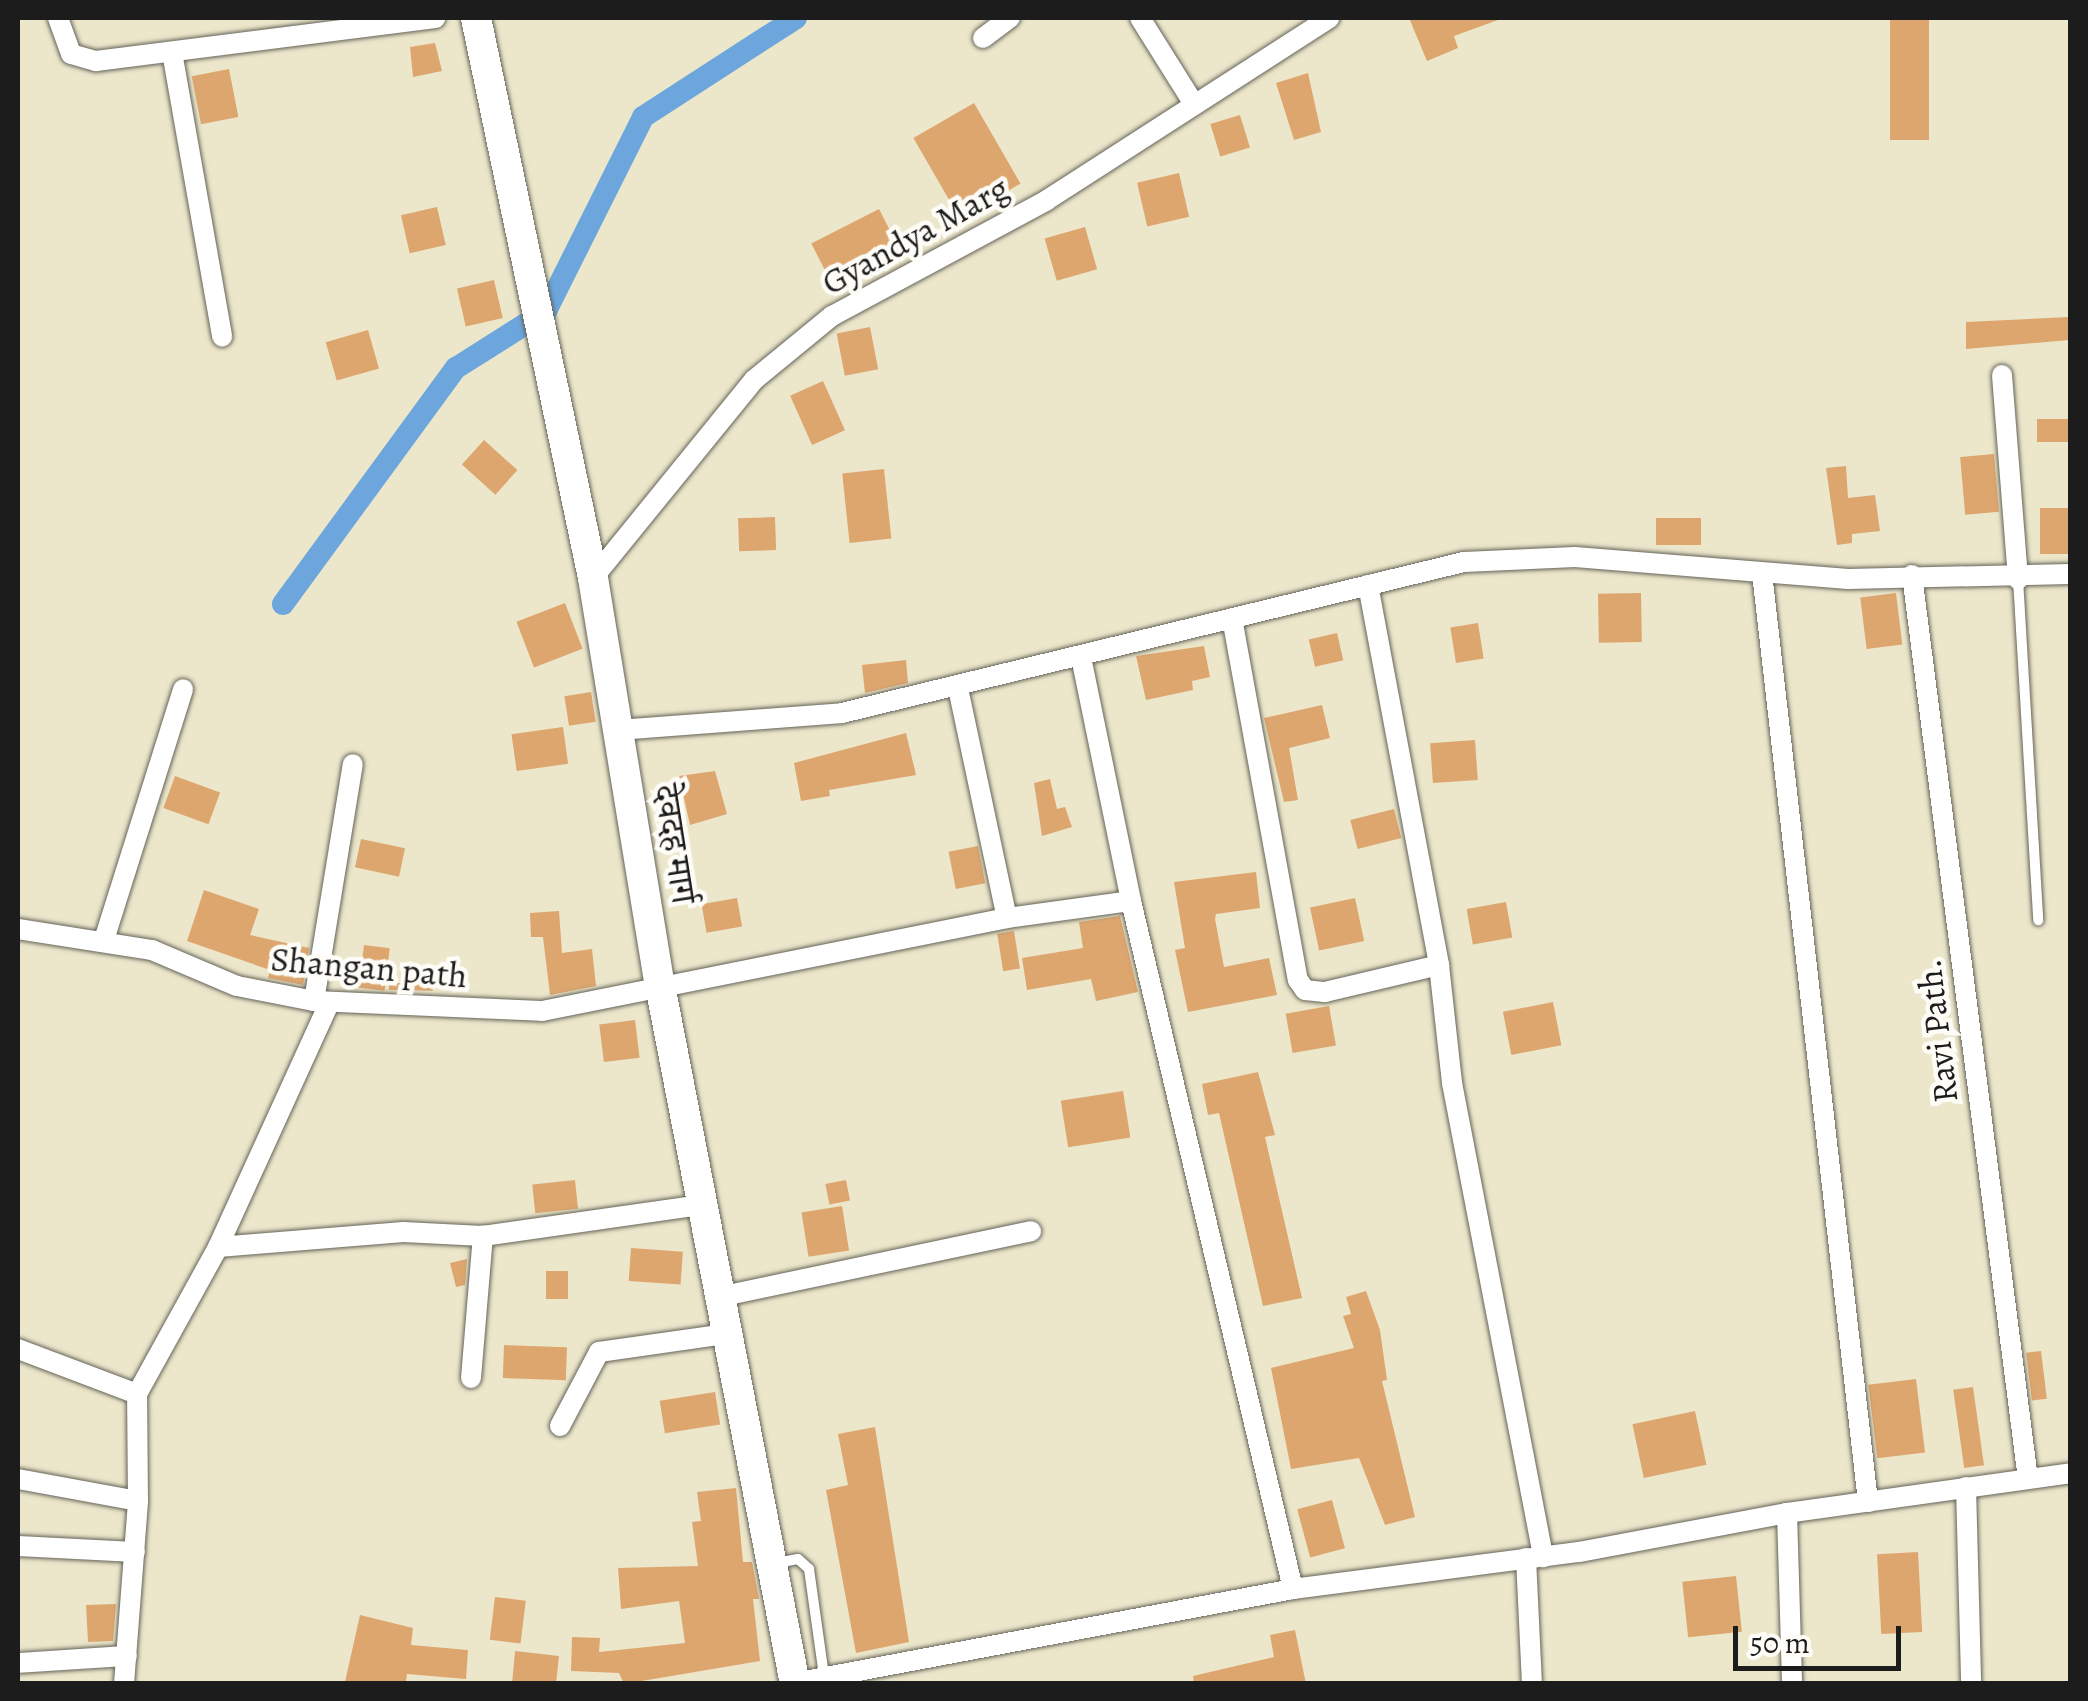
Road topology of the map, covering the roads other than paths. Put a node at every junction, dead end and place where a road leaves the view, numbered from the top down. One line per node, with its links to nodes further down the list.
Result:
1 (58, 18): 8 (street)
2 (436, 18): 8 (street)
3 (476, 18): 15 (main road, देवदह मार्ग)
4 (1010, 18): 7 (street)
5 (1140, 18): 9 (street)
6 (1329, 18): 9 (street, Gyandya Marg)
7 (982, 38)
8 (172, 52): 10 (street)
9 (1194, 104): 15 (street, Gyandya Marg)
10 (222, 338)
11 (2002, 375): 16 (street)
12 (1762, 573): 14 (street); 17 (street); 47 (street)
13 (2070, 574): 16 (street)
14 (1912, 576): 16 (street); 44 (street, Ravi Path.)
15 (594, 578): 22 (main road, देवदह मार्ग)
16 (2018, 579): 26 (lane)
17 (1368, 586): 18 (street); 29 (street)
18 (1232, 618): 19 (street); 29 (street)
19 (1080, 657): 20 (street); 24 (street)
20 (958, 688): 22 (street); 25 (street)
21 (183, 689): 28 (street)
22 (618, 730): 30 (main road, देवदह मार्ग)
23 (353, 764): 31 (street)
24 (1131, 901): 25 (street, Shangan path); 52 (street)
25 (1007, 918): 30 (street, Shangan path)
26 (2038, 920)
27 (18, 929): 28 (street, Shangan path)
28 (104, 940): 31 (street, Shangan path)
29 (1440, 965): 51 (street)
30 (660, 986): 31 (street, Shangan path); 32 (main road, देवदह मार्ग)
31 (321, 1002): 35 (street)
32 (702, 1205): 34 (street); 36 (main road, देवदह मार्ग)
33 (1031, 1231): 36 (street)
34 (483, 1236): 35 (street); 39 (street)
35 (218, 1247): 40 (street)
36 (719, 1296): 37 (main road, देवदह मार्ग)
37 (726, 1334): 41 (street); 55 (main road, देवदह मार्ग)
38 (18, 1349): 40 (street)
39 (470, 1378)
40 (137, 1394): 46 (street)
41 (560, 1426)
42 (2070, 1473): 44 (street)
43 (18, 1478): 46 (street)
44 (2028, 1479): 45 (street)
45 (1966, 1488): 47 (street); 59 (street)
46 (138, 1500): 50 (street)
47 (1868, 1502): 48 (street)
48 (1787, 1513): 51 (street); 58 (street)
49 (18, 1546): 50 (street)
50 (135, 1552): 53 (street)
51 (1535, 1557): 52 (street); 57 (street)
52 (1293, 1589): 55 (street)
53 (127, 1656): 54 (street); 56 (street)
54 (18, 1663)
55 (801, 1681)
56 (124, 1684)
57 (1532, 1684)
58 (1792, 1684)
59 (1971, 1684)

